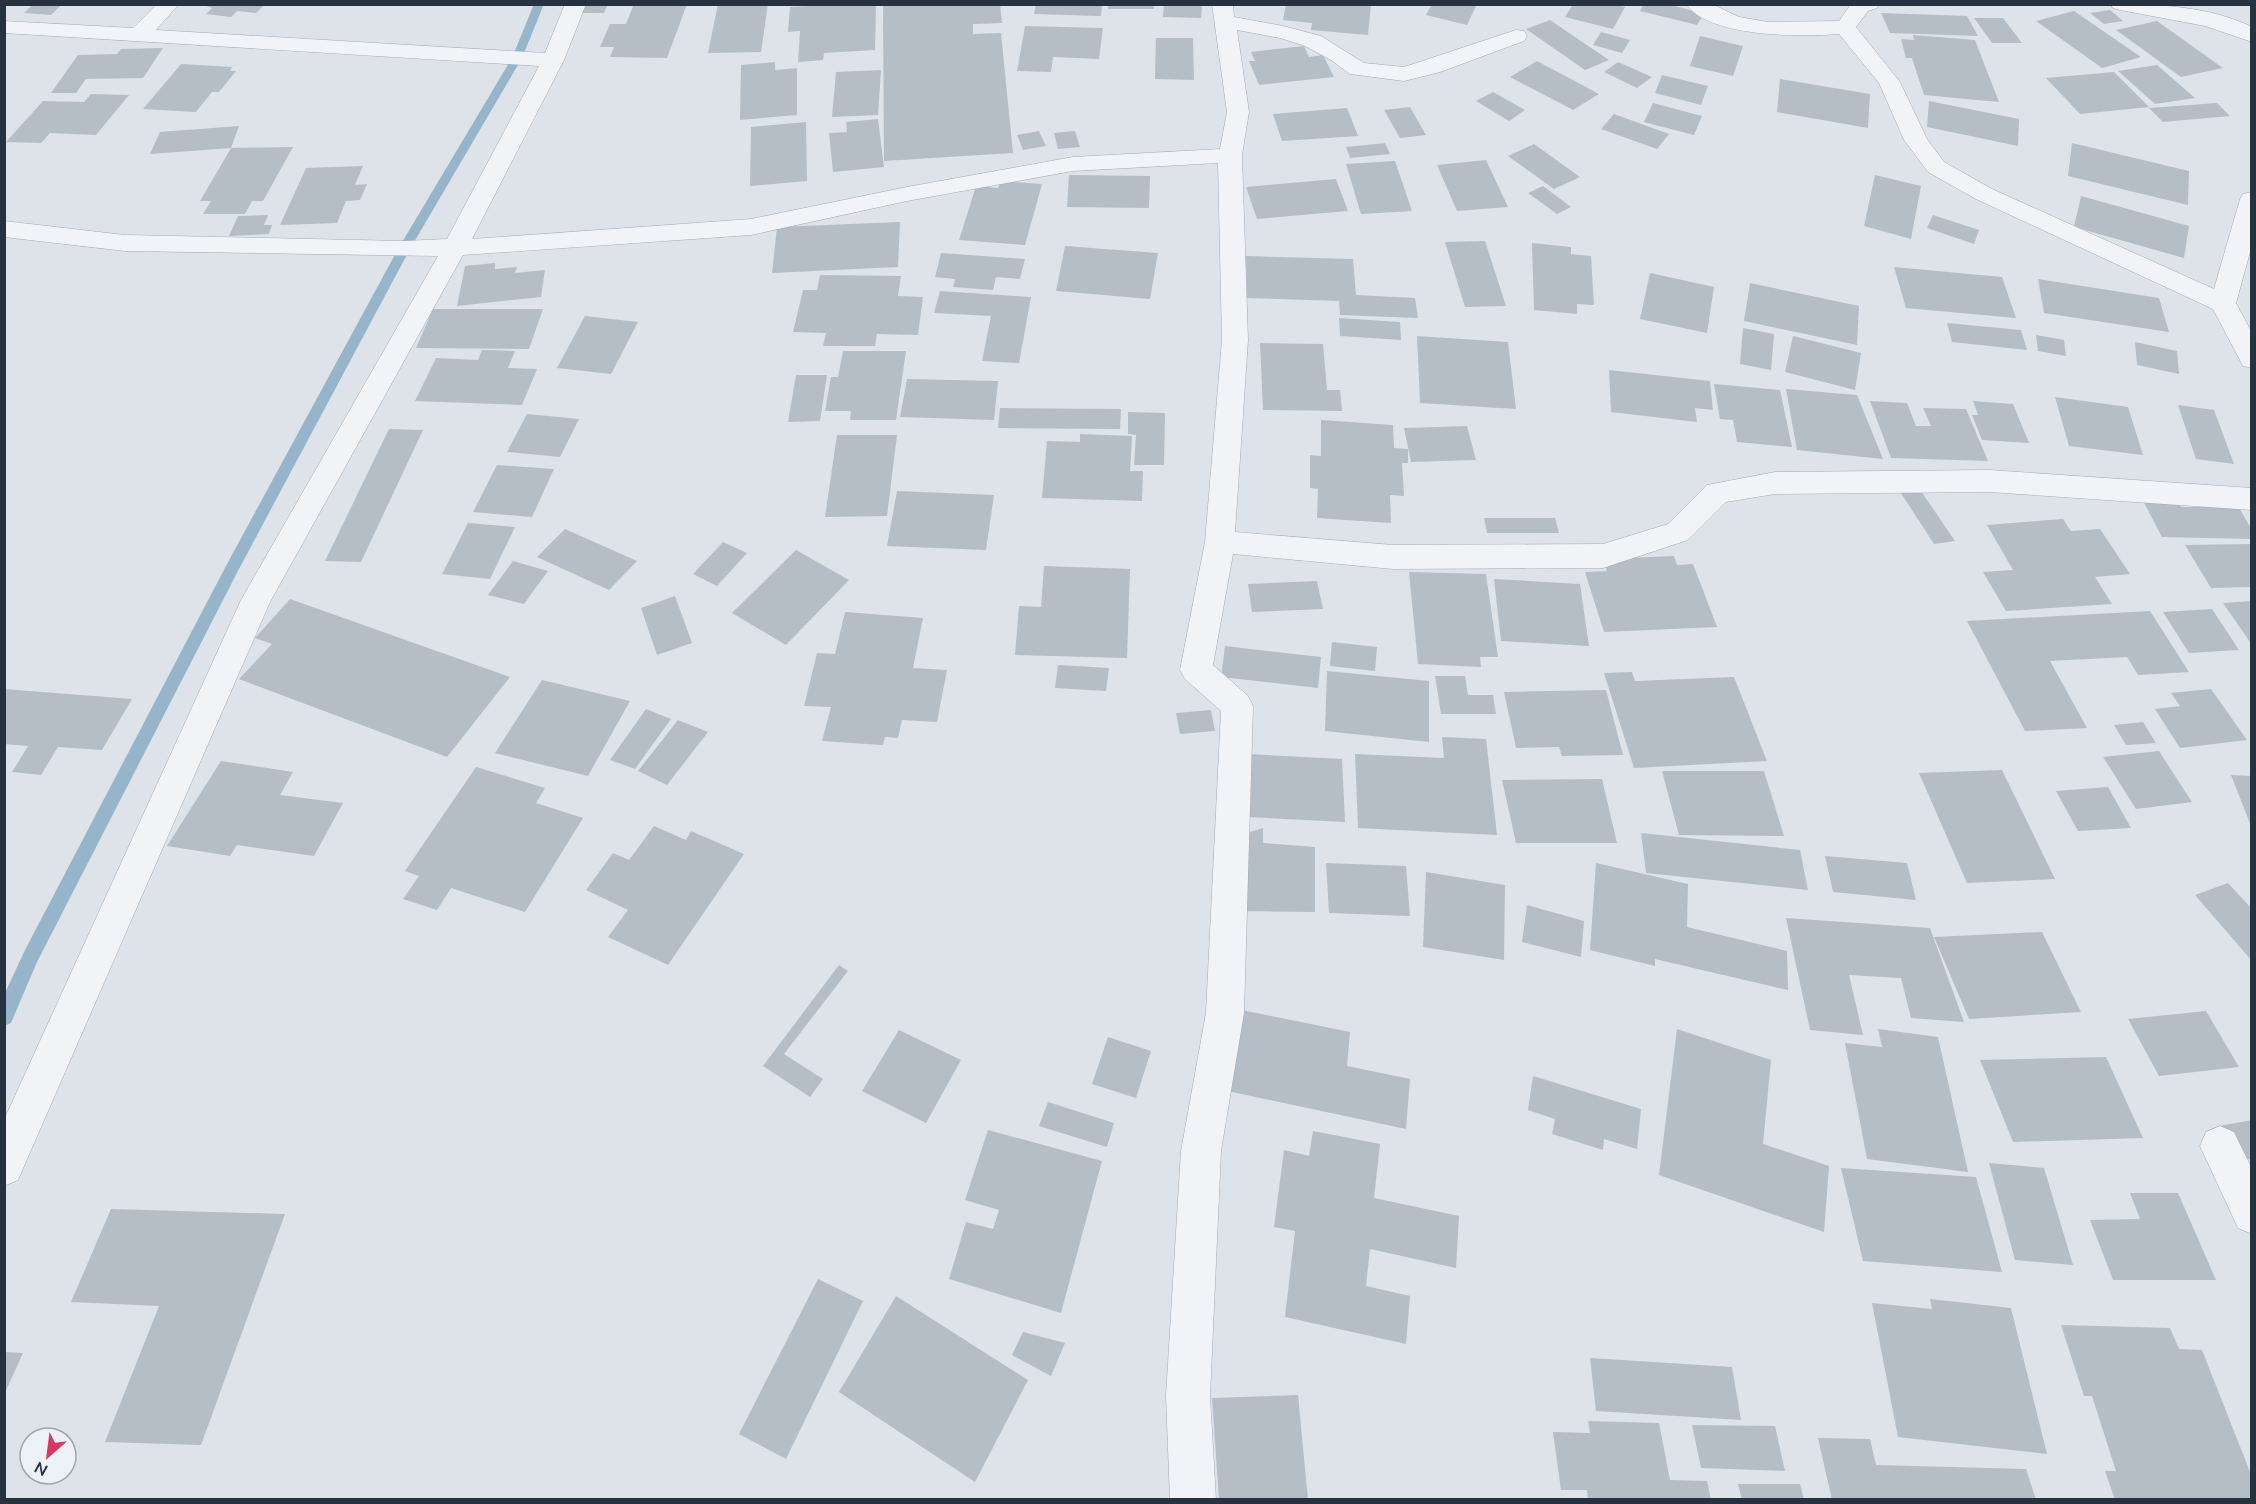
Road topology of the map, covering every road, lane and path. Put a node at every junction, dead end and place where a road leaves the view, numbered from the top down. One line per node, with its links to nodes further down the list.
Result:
1 (170, 4): 9 (street)
2 (576, 4): 12 (street)
3 (1696, 4): 8 (street)
4 (1870, 4): 8 (street)
5 (2120, 4): 11 (street)
6 (1224, 13): 10 (street); 13 (street)
7 (4, 27): 9 (street)
8 (1845, 27): 17 (street)
9 (139, 35): 12 (street)
10 (1516, 36)
11 (2252, 36)
12 (553, 60): 16 (street)
13 (1230, 155): 16 (street); 20 (street)
14 (2252, 199): 17 (street)
15 (4, 229): 16 (street)
16 (454, 249): 22 (street)
17 (2223, 303): 18 (street)
18 (2252, 359)
19 (2252, 499): 20 (street)
20 (1220, 542): 24 (street)
21 (2220, 1146): 23 (street)
22 (4, 1166)
23 (2252, 1214)
24 (1193, 1500)

